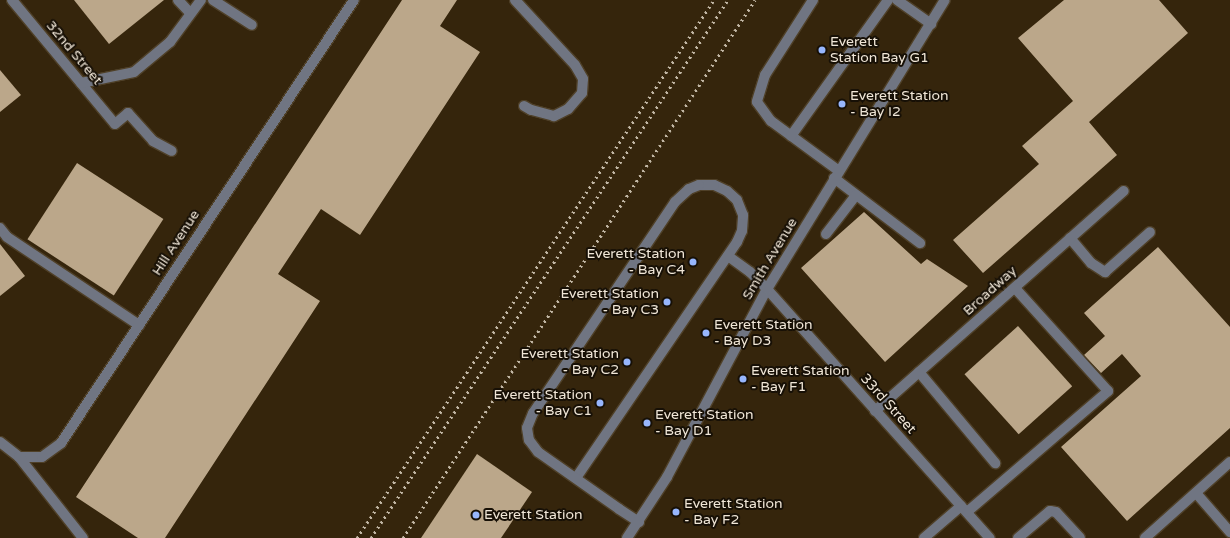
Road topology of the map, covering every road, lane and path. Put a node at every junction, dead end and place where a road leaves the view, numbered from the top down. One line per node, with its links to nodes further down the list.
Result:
1 (12, 0): 14 (street, 32nd Street)
2 (178, 0): 11 (street)
3 (200, 0): 11 (street)
4 (213, 0): 13 (street)
5 (354, 0): 29 (street, Hill Avenue)
6 (515, 0): 15 (street)
7 (813, 0): 16 (street)
8 (888, 0): 16 (street)
9 (897, 0): 12 (street)
10 (945, 0): 12 (street, Smith Avenue)
11 (190, 13): 14 (street)
12 (931, 24): 18 (street, Smith Avenue)
13 (252, 25)
14 (81, 83): 17 (street, 32nd Street)
15 (524, 106)
16 (791, 136): 18 (street)
17 (172, 151)
18 (837, 175): 20 (street); 28 (street, Smith Avenue)
19 (1124, 191): 24 (street, Broadway)
20 (856, 195): 23 (street); 25 (street)
21 (0, 228): 29 (street)
22 (1150, 232): 24 (street)
23 (826, 234)
24 (1070, 238): 27 (street, Broadway)
25 (920, 243)
26 (728, 256): 28 (street, 33rd Street); 36 (street); 36 (street)
27 (1015, 288): 30 (street, Broadway); 38 (street)
28 (767, 289): 31 (street, 33rd Street); 39 (street, Smith Avenue)
29 (139, 325): 33 (street, Hill Avenue)
30 (919, 372): 31 (street, Broadway); 35 (street)
31 (875, 411): 38 (street, 33rd Street)
32 (0, 442): 33 (street)
33 (18, 456): 41 (street)
34 (1230, 462): 37 (street)
35 (995, 463)
36 (576, 478): 39 (street)
37 (1196, 493): 40 (street); 47 (street)
38 (964, 509): 43 (street); 44 (street, 33rd Street)
39 (639, 522): 42 (street, Smith Avenue)
40 (1230, 532)
41 (83, 538)
42 (627, 538)
43 (924, 538)
44 (990, 538)
45 (1018, 538): 46 (street)
46 (1080, 538)
47 (1145, 538)

